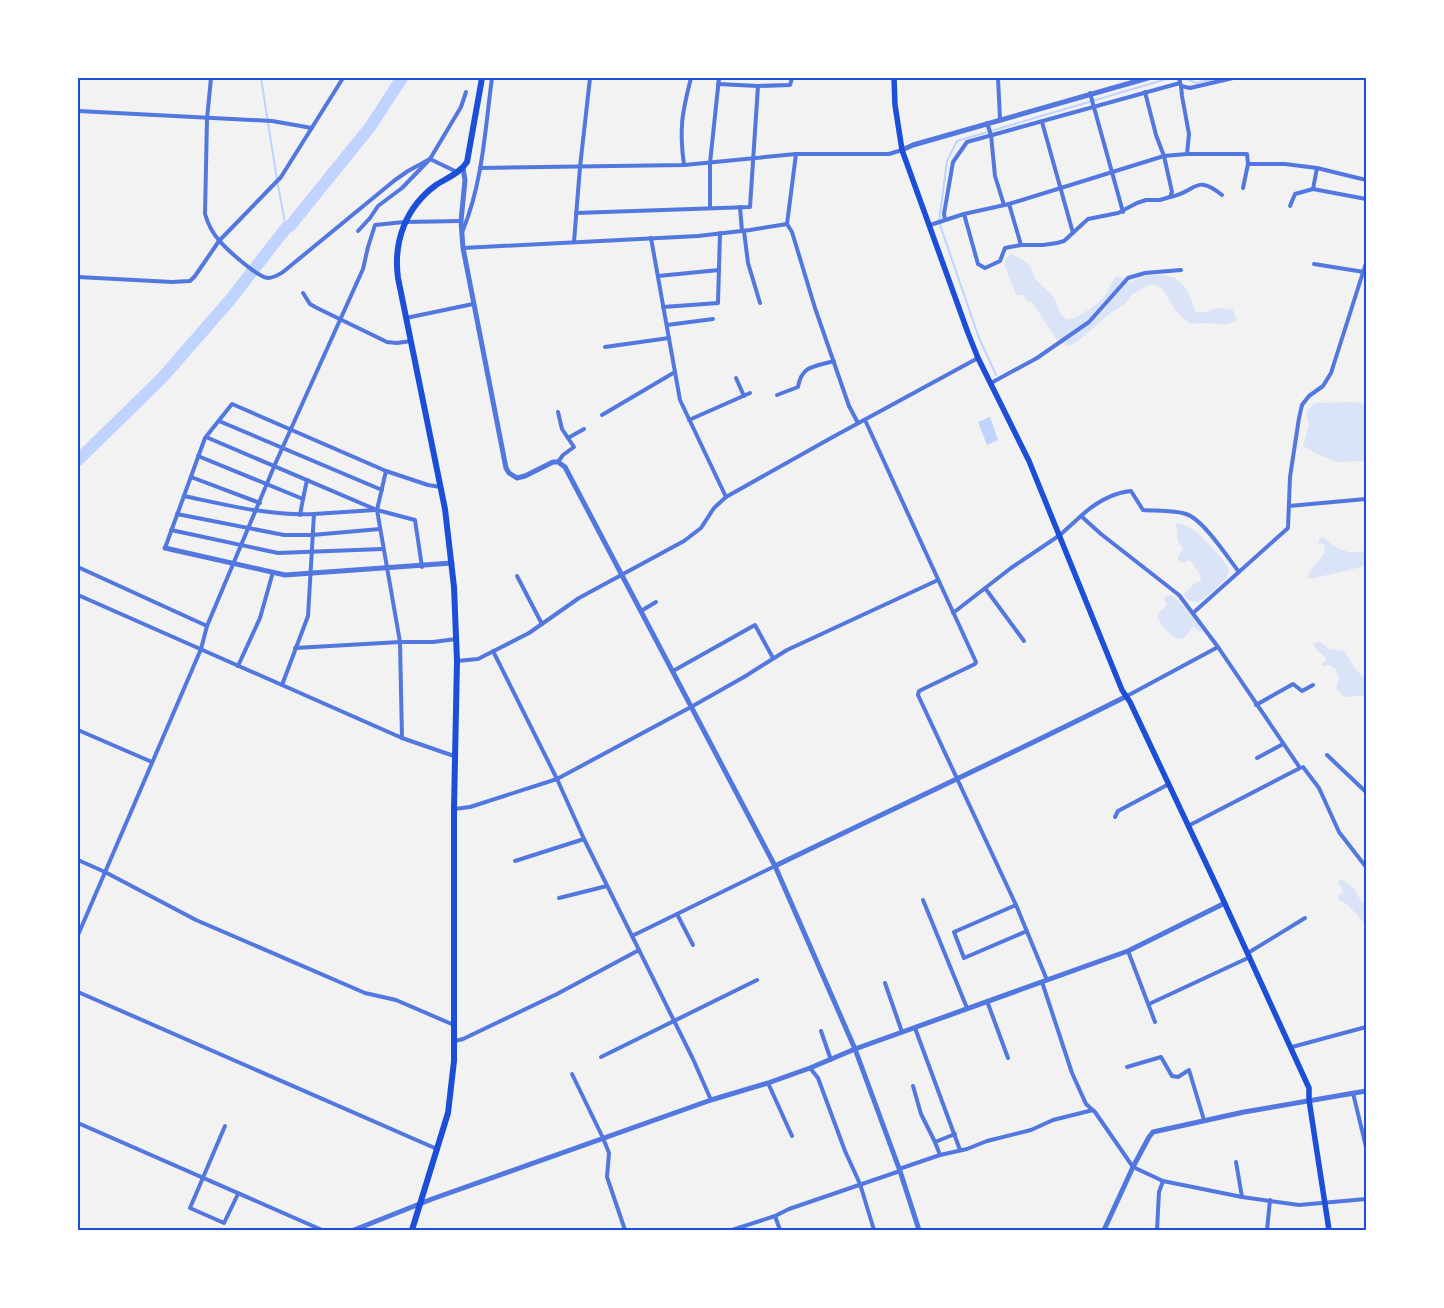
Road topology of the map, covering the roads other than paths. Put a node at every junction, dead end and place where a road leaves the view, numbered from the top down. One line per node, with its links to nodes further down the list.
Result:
1 (212, 78): 23 (street)
2 (343, 78): 27 (street)
3 (482, 78): 39 (highway)
4 (492, 78): 40 (street)
5 (590, 78): 38 (street)
6 (691, 78): 37 (street)
7 (719, 78): 15 (street)
8 (792, 78): 17 (street)
9 (894, 78): 29 (main road)
10 (998, 78): 24 (street)
11 (1148, 78): 14 (street)
12 (1179, 78): 16 (street)
13 (1233, 78): 16 (street)
14 (1131, 80): 20 (street)
15 (718, 84): 17 (street); 35 (street)
16 (1181, 84): 19 (street); 31 (street)
17 (758, 86): 34 (street)
18 (466, 92): 33 (street)
19 (1145, 92): 21 (street); 32 (street)
20 (1090, 93): 21 (street); 24 (street)
21 (1093, 107): 25 (street); 43 (street)
22 (78, 112): 23 (street)
23 (207, 119): 27 (street); 70 (street)
24 (1000, 119): 26 (street)
25 (1042, 122): 28 (street); 45 (street)
26 (987, 123): 28 (street); 29 (street)
27 (312, 128): 70 (street)
28 (991, 135): 52 (street); 59 (street)
29 (902, 150): 30 (street); 63 (main road)
30 (796, 154): 34 (street); 62 (street)
31 (1187, 154): 32 (street); 36 (street)
32 (1164, 156): 43 (street); 49 (street)
33 (430, 159): 42 (street); 64 (street); 70 (street)
34 (753, 159): 35 (street); 54 (street)
35 (710, 163): 37 (street); 55 (street)
36 (1248, 164): 41 (street); 46 (street)
37 (684, 165): 38 (street)
38 (580, 167): 40 (street); 57 (street)
39 (463, 168): 42 (highway); 61 (street)
40 (480, 168): 66 (street)
41 (1317, 168): 44 (street); 47 (street)
42 (457, 172): 60 (highway)
43 (1111, 173): 45 (street); 56 (street)
44 (1366, 180)
45 (1060, 188): 51 (street); 67 (street)
46 (1244, 188)
47 (1313, 189): 50 (street); 53 (street)
48 (1222, 195): 49 (street)
49 (1170, 197): 56 (street)
50 (1366, 199)
51 (1009, 204): 52 (street); 72 (street)
52 (1004, 205): 58 (street)
53 (1290, 206)
54 (740, 207): 55 (street); 65 (street)
55 (710, 208): 57 (street)
56 (1122, 212): 67 (street)
57 (576, 213): 71 (street)
58 (964, 214): 59 (street); 72 (street)
59 (945, 220): 63 (street)
60 (404, 222): 61 (street); 85 (highway); 87 (street)
61 (461, 222): 66 (street)
62 (787, 224): 65 (street); 93 (street)
63 (930, 225): 92 (main road)
64 (358, 231)
65 (743, 231): 68 (street); 82 (street)
66 (462, 232): 73 (street)
67 (1073, 233): 72 (street)
68 (720, 234): 69 (street); 76 (street)
69 (651, 238): 71 (street); 79 (street)
70 (219, 241): 80 (street)
71 (574, 242): 73 (street)
72 (1020, 245)
73 (463, 248): 83 (street)
74 (1366, 263): 78 (street)
75 (1314, 264): 78 (street)
76 (719, 270): 79 (street); 84 (street)
77 (1181, 270): 96 (street)
78 (1364, 272): 125 (street)
79 (658, 276): 84 (street)
80 (78, 277)
81 (303, 293): 87 (street)
82 (760, 303)
83 (473, 304): 85 (street); 112 (street)
84 (663, 307): 88 (street)
85 (406, 318): 90 (highway)
86 (713, 319): 88 (street)
87 (341, 320): 90 (street); 107 (street)
88 (667, 325): 89 (street)
89 (669, 338): 91 (street); 94 (street)
90 (411, 340): 118 (highway)
91 (605, 347)
92 (978, 358): 96 (main road); 104 (street)
93 (834, 361): 98 (street); 105 (street)
94 (675, 372): 101 (street); 103 (street)
95 (736, 378): 99 (street)
96 (991, 383): 136 (main road)
97 (750, 393): 99 (street)
98 (777, 395)
99 (744, 396): 103 (street)
100 (558, 412): 109 (street)
101 (602, 415)
102 (220, 420): 107 (street); 108 (street); 110 (street)
103 (689, 420): 121 (street)
104 (865, 420): 105 (street); 151 (street)
105 (858, 423): 121 (street)
106 (584, 429): 109 (street)
107 (291, 430): 110 (street); 114 (street)
108 (206, 437): 111 (street); 113 (street)
109 (568, 438): 112 (street)
110 (283, 448): 113 (street); 119 (street)
111 (198, 456): 115 (street); 117 (street)
112 (558, 462): 149 (street)
113 (275, 466): 116 (street); 117 (street)
114 (386, 471): 118 (street); 119 (street)
115 (191, 477): 120 (street); 124 (street)
116 (306, 480): 122 (street); 126 (street)
117 (267, 485): 122 (street); 124 (street)
118 (441, 487): 142 (highway)
119 (382, 490): 126 (street)
120 (184, 496): 127 (street); 128 (street)
121 (726, 497): 149 (street)
122 (303, 499): 130 (street)
123 (1366, 499): 125 (street)
124 (260, 503): 127 (street)
125 (1289, 506): 147 (street)
126 (377, 510): 129 (street); 133 (street); 143 (street)
127 (256, 511): 130 (street); 132 (street)
128 (177, 514): 132 (street); 134 (street)
129 (314, 514): 130 (street); 135 (street)
130 (300, 515)
131 (1081, 516): 136 (street); 147 (street); 157 (street)
132 (249, 529): 135 (street); 137 (street)
133 (380, 529): 135 (street); 139 (street)
134 (171, 530): 137 (street); 138 (street)
135 (312, 535): 140 (street)
136 (1060, 535): 152 (street); 173 (main road)
137 (242, 545): 140 (street); 141 (street)
138 (165, 548): 141 (street)
139 (382, 548): 140 (street); 145 (street)
140 (311, 552): 148 (street)
141 (235, 563): 146 (street); 159 (street)
142 (452, 564): 143 (street); 160 (highway)
143 (422, 567): 145 (street)
144 (80, 568): 159 (street)
145 (387, 568): 148 (street); 162 (street)
146 (273, 572): 148 (street); 169 (street)
147 (1239, 572): 157 (street)
148 (310, 574): 164 (street)
149 (622, 575): 155 (street); 158 (street)
150 (518, 576): 158 (street)
151 (938, 580): 156 (street); 167 (street)
152 (985, 588): 156 (street); 161 (street)
153 (78, 595): 165 (street)
154 (656, 602): 155 (street)
155 (641, 611): 170 (street)
156 (953, 613): 184 (street)
157 (1193, 613): 163 (street)
158 (542, 624): 166 (street)
159 (207, 626): 165 (street)
160 (456, 639): 162 (street); 168 (highway)
161 (1024, 641)
162 (400, 642): 164 (street); 177 (street)
163 (1218, 647): 173 (street); 174 (street)
164 (295, 648): 171 (street)
165 (201, 649): 169 (street); 182 (street)
166 (493, 651): 168 (street); 185 (street)
167 (773, 658): 170 (street); 175 (street)
168 (457, 661): 180 (highway)
169 (238, 666): 171 (street)
170 (673, 671): 175 (street)
171 (282, 685): 177 (street)
172 (1313, 685): 174 (street)
173 (1127, 696): 184 (street); 186 (main road)
174 (1256, 705): 178 (street)
175 (691, 707): 185 (street); 194 (street)
176 (78, 730): 182 (street)
177 (402, 738): 180 (street)
178 (1283, 744): 181 (street); 190 (street)
179 (1327, 755): 187 (street)
180 (454, 756): 188 (highway)
181 (1257, 758)
182 (152, 762): 196 (street)
183 (1303, 766): 195 (street)
184 (958, 778): 194 (street); 201 (street)
185 (558, 779): 188 (street); 191 (street)
186 (1169, 784): 189 (street); 190 (main road)
187 (1366, 792)
188 (454, 809): 220 (highway)
189 (1115, 817)
190 (1188, 826): 200 (main road)
191 (584, 839): 193 (street); 197 (street)
192 (78, 860): 196 (street)
193 (515, 861)
194 (775, 866): 202 (street); 227 (street)
195 (1366, 867)
196 (105, 872): 205 (street); 220 (street)
197 (607, 886): 198 (street); 206 (street)
198 (559, 898)
199 (923, 900): 217 (street)
200 (1225, 903): 209 (street); 210 (main road)
201 (1016, 905): 204 (street); 204 (street)
202 (677, 914): 206 (street); 207 (street)
203 (1305, 918): 210 (street)
204 (1027, 931): 212 (street)
205 (78, 935)
206 (632, 936): 208 (street)
207 (693, 945)
208 (639, 950): 218 (street); 225 (street)
209 (1128, 952): 212 (street); 216 (street)
210 (1249, 955): 216 (street); 226 (main road)
211 (757, 980): 218 (street)
212 (1044, 981): 215 (street); 240 (street)
213 (885, 983): 224 (street)
214 (78, 992): 249 (street)
215 (987, 1001): 217 (street); 229 (street)
216 (1149, 1004): 219 (street)
217 (967, 1008): 222 (street)
218 (674, 1021): 228 (street); 238 (street)
219 (1155, 1022)
220 (454, 1025): 225 (highway)
221 (1366, 1027): 226 (street)
222 (915, 1028): 224 (street); 244 (street)
223 (821, 1031): 230 (street)
224 (902, 1032): 227 (street)
225 (455, 1041): 249 (highway)
226 (1292, 1047): 239 (main road)
227 (856, 1049): 230 (street); 254 (street)
228 (602, 1057)
229 (1008, 1058)
230 (831, 1060): 232 (street)
231 (1127, 1067): 241 (street)
232 (810, 1068): 234 (street); 257 (street)
233 (572, 1074): 246 (street)
234 (768, 1083): 238 (street); 245 (street)
235 (913, 1086): 247 (street)
236 (1366, 1091): 237 (street)
237 (1353, 1093): 239 (street); 248 (street)
238 (711, 1100): 246 (street)
239 (1309, 1100): 241 (street); 262 (main road)
240 (1093, 1110): 250 (street); 253 (street)
241 (1204, 1120): 253 (street)
242 (78, 1123): 255 (street)
243 (225, 1126): 255 (street)
244 (955, 1134): 247 (street); 250 (street)
245 (792, 1136)
246 (604, 1138): 263 (street); 268 (street)
247 (935, 1142): 251 (street)
248 (1366, 1147)
249 (437, 1149): 263 (highway)
250 (960, 1150): 251 (street)
251 (940, 1155): 254 (street)
252 (1236, 1162): 259 (street)
253 (1133, 1167): 256 (street); 273 (street)
254 (899, 1170): 257 (street); 272 (street)
255 (203, 1178): 258 (street); 258 (street)
256 (1164, 1181): 259 (street); 274 (street)
257 (860, 1184): 264 (street); 271 (street)
258 (238, 1194): 265 (street)
259 (1242, 1197): 261 (street)
260 (1366, 1199): 262 (street)
261 (1270, 1200): 262 (street); 275 (street)
262 (1325, 1203): 276 (main road)
263 (420, 1204): 266 (street); 267 (highway)
264 (775, 1216): 269 (street); 270 (street)
265 (322, 1230)
266 (354, 1230)
267 (412, 1230)
268 (625, 1230)
269 (732, 1230)
270 (780, 1230)
271 (874, 1230)
272 (919, 1230)
273 (1104, 1230)
274 (1157, 1230)
275 (1268, 1230)
276 (1329, 1230)

